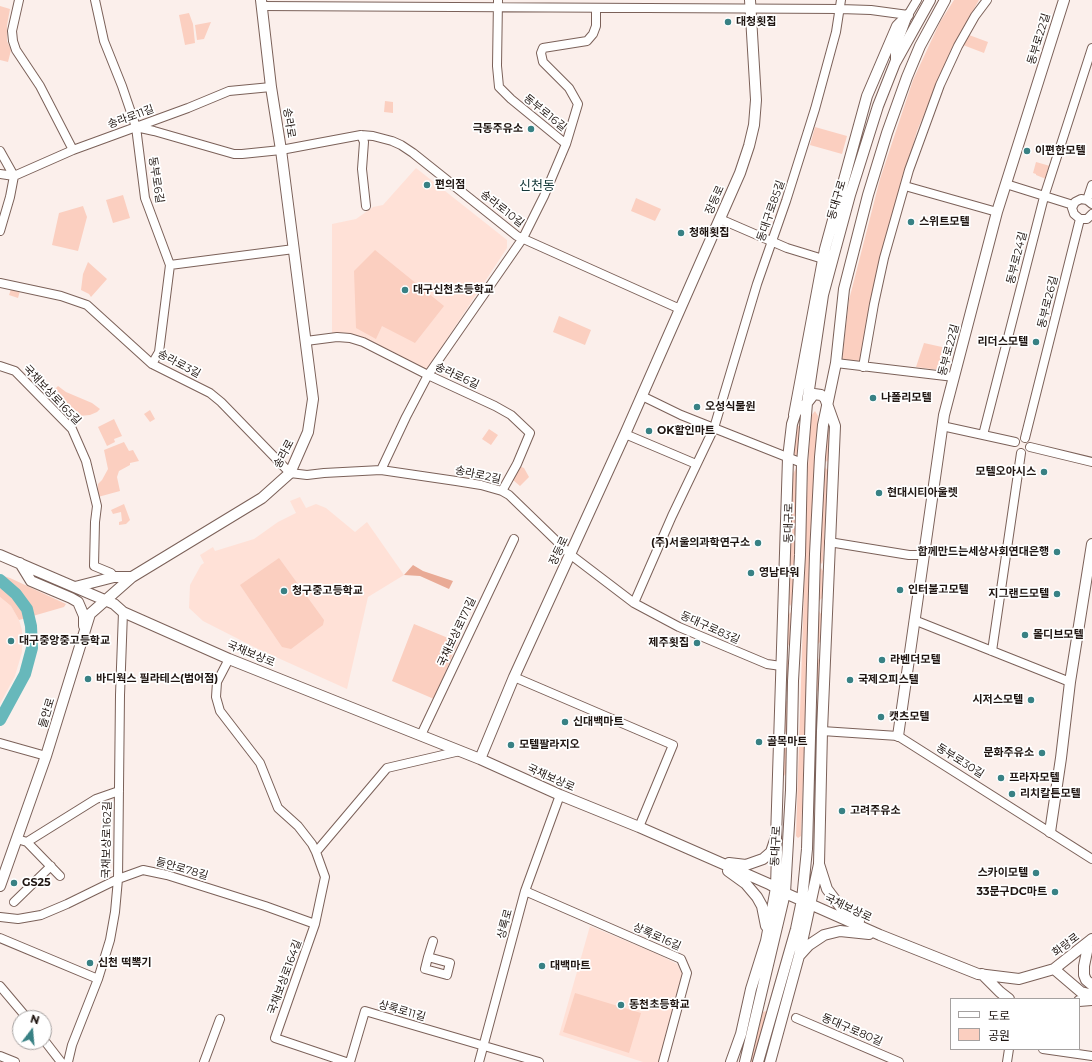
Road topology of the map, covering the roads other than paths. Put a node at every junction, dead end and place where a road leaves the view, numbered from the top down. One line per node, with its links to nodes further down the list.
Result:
1 (19, 0): 21 (street)
2 (96, 0): 18 (street, 동부로6길)
3 (841, 0): 13 (street, 동대구로85길)
4 (916, 0): 14 (street)
5 (930, 0): 16 (main road, 동대구로)
6 (945, 0): 46 (main road)
7 (987, 0): 28 (street)
8 (1064, 0): 26 (main road, 동부로22길)
9 (261, 3): 10 (street); 17 (main road, 송라로)
10 (498, 4): 12 (street); 20 (street, 동부로16길)
11 (751, 5): 12 (street); 13 (street); 35 (main road, 장등로)
12 (596, 8): 20 (street)
13 (840, 9): 14 (street); 39 (street, 동대구로85길)
14 (908, 15): 16 (street); 41 (main road)
15 (1092, 48): 29 (street, 동부로24길)
16 (895, 64): 54 (main road, 동대구로)
17 (271, 87): 18 (street, 송라로11길); 22 (main road, 송라로)
18 (136, 127): 21 (street, 송라로11길); 22 (street, 송라로10길); 42 (street, 동부로6길)
19 (361, 135): 22 (street, 송라로10길); 32 (street); 38 (street, 송라로10길)
20 (566, 144): 38 (street, 동부로16길)
21 (73, 150): 25 (street, 송라로11길)
22 (281, 150): 40 (main road, 송라로)
23 (0, 151): 25 (street)
24 (0, 174): 25 (street)
25 (14, 176): 37 (street)
26 (1006, 184): 29 (street); 33 (main road, 동부로22길)
27 (1092, 185): 30 (street)
28 (905, 186): 33 (street); 49 (street)
29 (1044, 197): 31 (street); 59 (street, 동부로24길)
30 (1090, 202): 31 (street)
31 (1073, 205): 36 (street)
32 (366, 206)
33 (997, 212): 51 (main road, 동부로22길)
34 (1092, 214): 36 (street)
35 (720, 219): 39 (street); 44 (main road, 장등로)
36 (1080, 219): 60 (street, 동부로26길)
37 (0, 232)
38 (522, 238): 44 (street, 송라로10길); 50 (street, 동부로16길)
39 (772, 242): 41 (street); 57 (street, 동대구로85길)
40 (294, 249): 42 (street); 45 (main road, 송라로)
41 (823, 260): 55 (main road)
42 (170, 265): 47 (street, 동부로6길)
43 (0, 283): 47 (street, 송라로3길)
44 (680, 309): 52 (main road, 장등로)
45 (306, 342): 50 (street, 송라로6길); 69 (main road, 송라로)
46 (836, 363): 49 (street); 53 (main road)
47 (152, 364): 69 (street, 송라로3길)
48 (0, 366): 78 (street, 국채보상로165길)
49 (863, 367): 51 (street)
50 (428, 375): 68 (street); 70 (street, 송라로6길)
51 (954, 377): 56 (main road, 동부로22길)
52 (642, 396): 57 (street); 58 (main road, 장등로)
53 (828, 402): 54 (main road); 72 (main road); 105 (main road)
54 (807, 403): 55 (main road); 66 (main road, 동대구로)
55 (792, 424): 64 (main road)
56 (942, 426): 59 (street); 74 (main road, 동부로22길)
57 (714, 428): 64 (street); 67 (street, 동대구로85길)
58 (625, 434): 67 (street); 76 (main road, 장등로)
59 (983, 435): 61 (street)
60 (1025, 438): 61 (street); 62 (street)
61 (1015, 442): 63 (street)
62 (1030, 447): 63 (street); 65 (street)
63 (1020, 453): 86 (street)
64 (788, 458): 66 (street); 88 (main road)
65 (1092, 462)
66 (802, 463): 104 (main road, 동대구로)
67 (696, 464): 82 (street)
68 (381, 470): 69 (street, 송라로2길); 70 (street, 송라로2길)
69 (290, 473): 79 (main road, 송라로)
70 (502, 491): 76 (street, 송라로2길)
71 (514, 539): 92 (street, 국채보상로171길)
72 (829, 542): 74 (street); 91 (main road)
73 (1092, 544): 90 (main road)
74 (923, 554): 84 (main road, 동부로22길)
75 (0, 555): 77 (main road, 국채보상로)
76 (571, 555): 82 (street, 동대구로83길); 89 (main road, 장등로)
77 (20, 563): 80 (main road, 국채보상로); 85 (main road)
78 (114, 577): 79 (main road); 80 (main road)
79 (132, 577): 81 (main road, 송라로)
80 (75, 587): 81 (main road, 국채보상로)
81 (106, 600): 83 (main road, 국채보상로); 85 (main road, 들안로)
82 (634, 603): 88 (street, 동대구로83길)
83 (123, 612): 87 (main road, 국채보상로); 98 (street, 국채보상로162길)
84 (914, 620): 86 (street); 93 (main road, 동부로22길)
85 (84, 634): 96 (main road, 들안로)
86 (992, 651): 90 (street)
87 (229, 658): 92 (main road, 국채보상로); 106 (street, 국채보상로164길)
88 (781, 666): 102 (main road)
89 (514, 677): 97 (main road, 장등로); 100 (street)
90 (1070, 682): 101 (main road)
91 (822, 731): 93 (street); 109 (main road)
92 (422, 735): 95 (main road, 국채보상로)
93 (898, 736): 101 (street, 동부로30길)
94 (0, 743): 96 (street)
95 (460, 752): 97 (main road, 국채보상로); 106 (street)
96 (46, 756): 103 (main road, 들안로)
97 (480, 759): 99 (main road, 국채보상로)
98 (119, 791): 103 (street); 112 (street, 국채보상로162길)
99 (560, 795): 100 (main road, 국채보상로); 115 (street, 상록로)
100 (639, 827): 108 (main road, 국채보상로)
101 (1050, 832): 107 (street, 동부로30길)
102 (776, 838): 108 (main road); 114 (main road)
103 (22, 840): 110 (street); 113 (main road, 들안로)
104 (788, 847): 105 (main road); 114 (main road, 동대구로)
105 (807, 849): 117 (main road)
106 (316, 852): 119 (street, 국채보상로164길)
107 (1092, 860)
108 (718, 862): 114 (main road, 국채보상로); 122 (main road)
109 (819, 864): 117 (main road); 120 (main road)
110 (51, 866): 111 (street); 116 (street)
111 (60, 876)
112 (118, 879): 118 (street, 들안로78길); 119 (street, 들안로78길); 129 (street, 국채보상로162길)
113 (0, 886)
114 (781, 890): 117 (main road, 국채보상로); 122 (main road, 동대구로)
115 (525, 891): 139 (street, 상록로); 153 (street, 상록로16길)
116 (14, 902)
117 (806, 902): 120 (main road, 국채보상로); 125 (main road)
118 (0, 917)
119 (315, 924): 149 (street, 국채보상로164길)
120 (880, 936): 125 (main road); 128 (main road, 국채보상로)
121 (0, 938): 129 (street)
122 (770, 940): 125 (main road); 154 (main road); 155 (main road, 동대구로)
123 (1091, 940): 127 (main road, 화랑로); 130 (main road)
124 (433, 941): 126 (street)
125 (795, 953): 156 (main road); 157 (main road)
126 (428, 957)
127 (1054, 968): 128 (main road, 국채보상로); 132 (main road)
128 (982, 974): 133 (main road)
129 (98, 979): 147 (street, 국채보상로162길)
130 (1092, 985)
131 (0, 986): 136 (street)
132 (1092, 995)
133 (1009, 998)
134 (1092, 1000): 135 (main road)
135 (1080, 1001)
136 (20, 1010)
137 (796, 1018): 158 (street, 동대구로80길)
138 (220, 1019): 148 (street)
139 (484, 1046): 150 (street, 상록로11길); 151 (street, 상록로); 152 (street)
140 (52, 1050): 146 (street)
141 (1009, 1050): 159 (street)
142 (1048, 1050): 144 (street)
143 (0, 1056): 145 (street)
144 (1089, 1058)
145 (15, 1062)
146 (62, 1062)
147 (68, 1062)
148 (204, 1062)
149 (346, 1062)
150 (350, 1062)
151 (479, 1062)
152 (539, 1062)
153 (663, 1062)
154 (731, 1062)
155 (745, 1062)
156 (758, 1062)
157 (770, 1062)
158 (899, 1062)
159 (1007, 1062)

